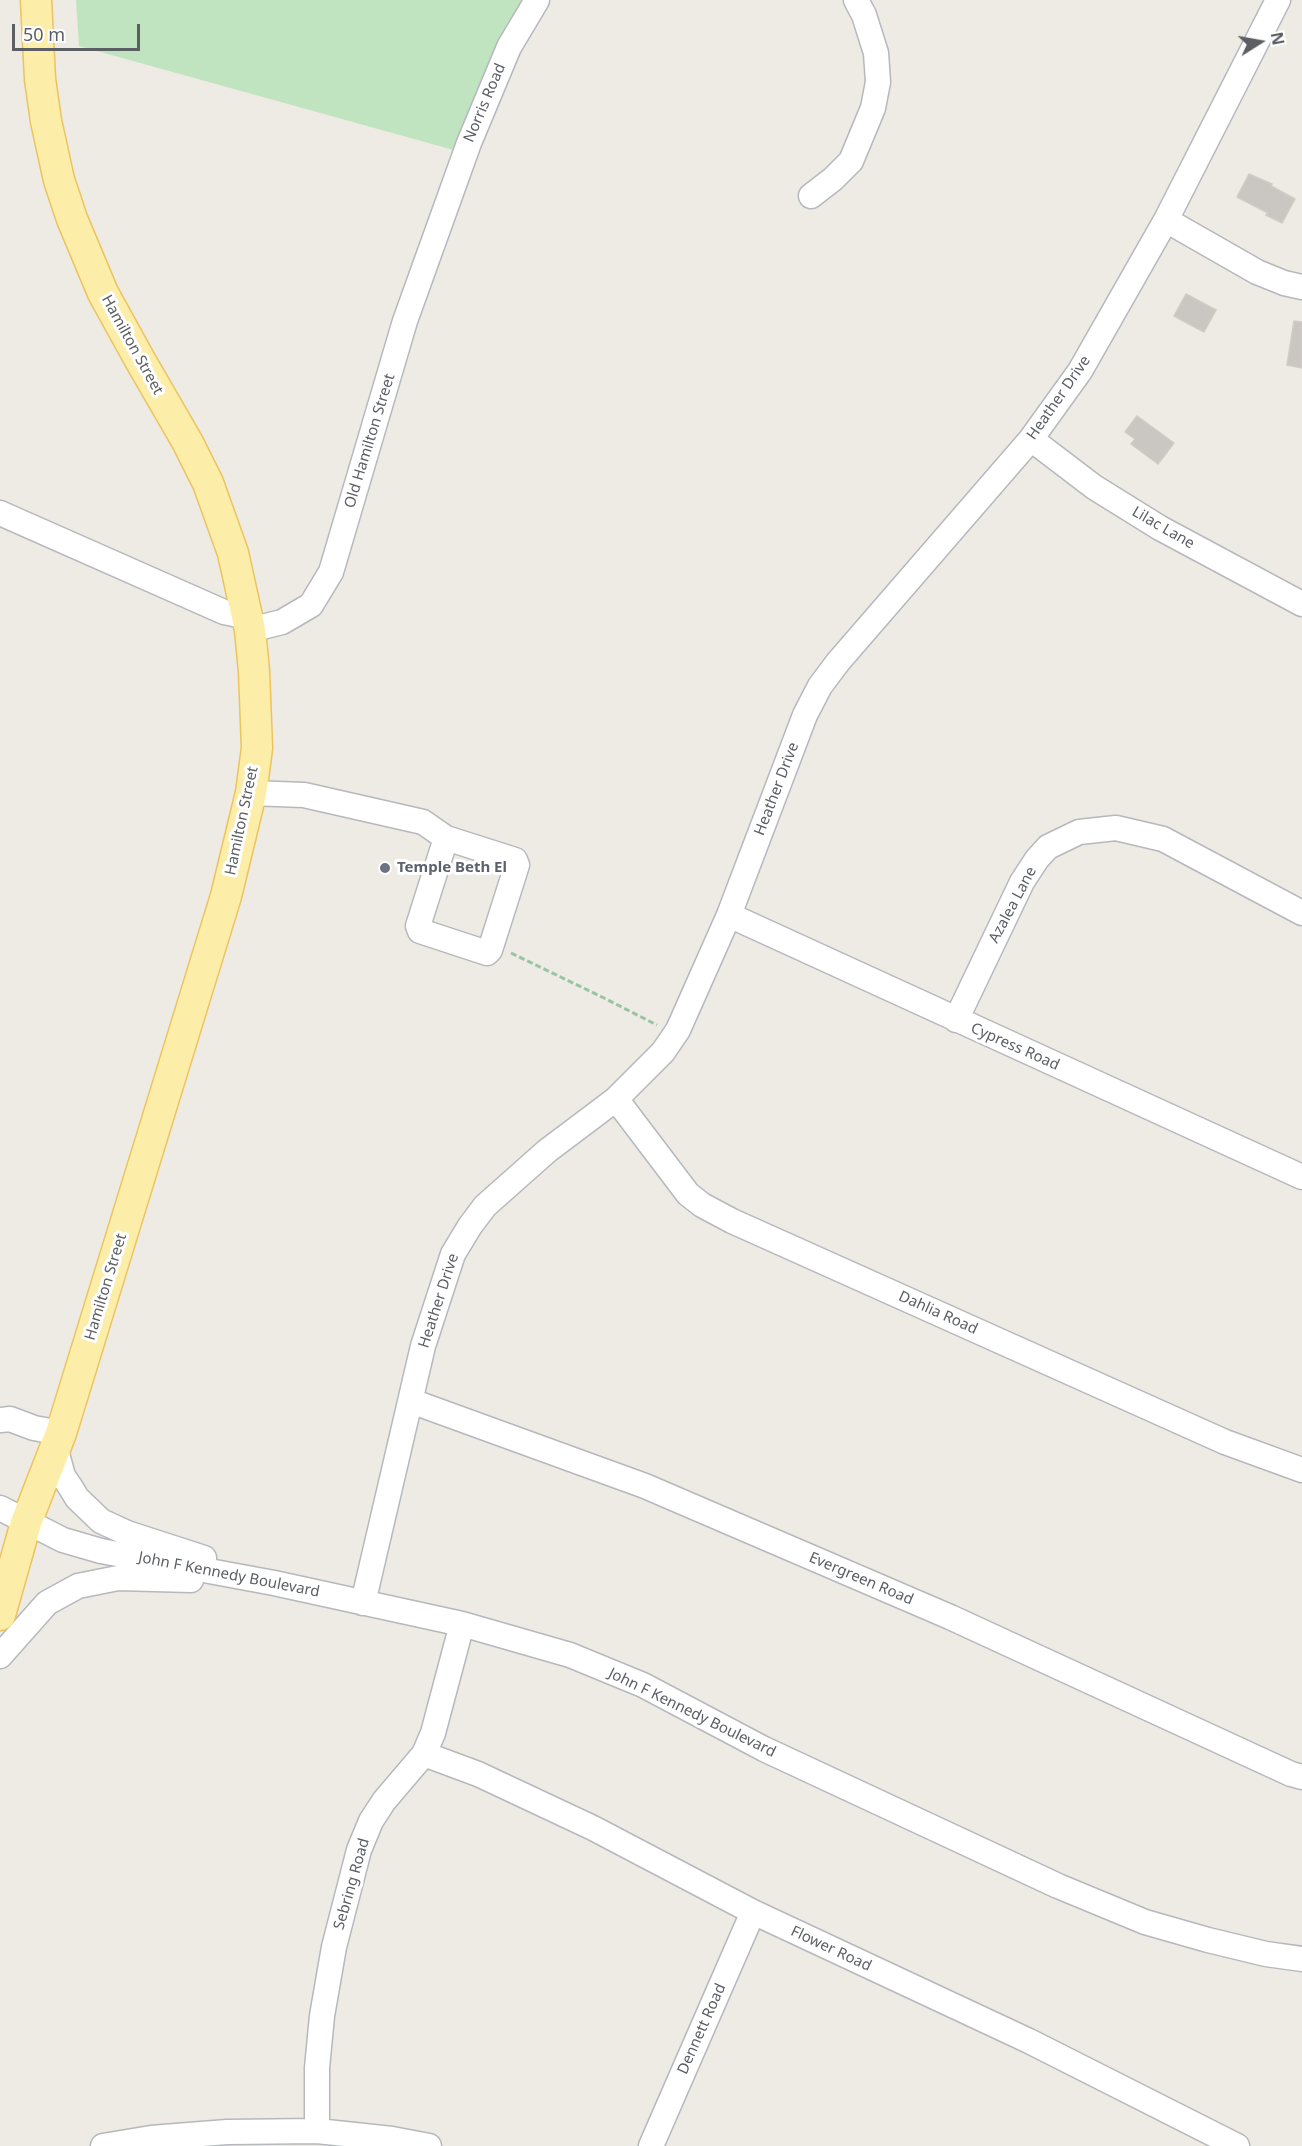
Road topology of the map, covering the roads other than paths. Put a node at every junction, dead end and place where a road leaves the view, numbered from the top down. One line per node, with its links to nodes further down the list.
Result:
1 (36, 0): 12 (main road, Hamilton Street)
2 (537, 0): 6 (street, Norris Road)
3 (856, 0): 5 (street)
4 (1278, 0): 7 (street, Heather Drive)
5 (811, 196)
6 (444, 212): 12 (street, Old Hamilton Street)
7 (1166, 220): 8 (street); 9 (street, Heather Drive)
8 (1302, 287)
9 (1031, 439): 11 (street, Lilac Lane); 16 (street, Heather Drive)
10 (0, 513): 12 (street)
11 (1302, 604)
12 (249, 623): 13 (main road, Hamilton Street)
13 (251, 793): 14 (street); 22 (main road, Hamilton Street)
14 (446, 837): 14 (street)
15 (1302, 913): 17 (street, Azalea Lane)
16 (729, 915): 17 (street, Cypress Road); 18 (street, Heather Drive)
17 (956, 1020): 19 (street, Cypress Road)
18 (616, 1099): 20 (street, Heather Drive); 23 (street, Dahlia Road)
19 (1302, 1177)
20 (411, 1401): 27 (street, Heather Drive); 32 (street, Evergreen Road)
21 (0, 1420): 22 (street)
22 (58, 1441): 25 (main road, Hamilton Street); 26 (street)
23 (1302, 1470)
24 (0, 1508): 25 (street, John F Kennedy Boulevard)
25 (26, 1523): 26 (street, John F Kennedy Boulevard); 28 (main road, Hamilton Street)
26 (274, 1583): 27 (street, John F Kennedy Boulevard); 30 (street)
27 (363, 1603): 29 (street, John F Kennedy Boulevard)
28 (0, 1615)
29 (462, 1624): 31 (street, Sebring Road); 34 (street, John F Kennedy Boulevard)
30 (0, 1656)
31 (424, 1754): 33 (street, Flower Road); 35 (street, Sebring Road)
32 (1302, 1777)
33 (753, 1912): 39 (street, Dennett Road); 40 (street, Flower Road)
34 (1302, 1959)
35 (317, 2131): 36 (street); 37 (street)
36 (391, 2143): 38 (street)
37 (103, 2146)
38 (429, 2146)
39 (651, 2146)
40 (1237, 2146)

